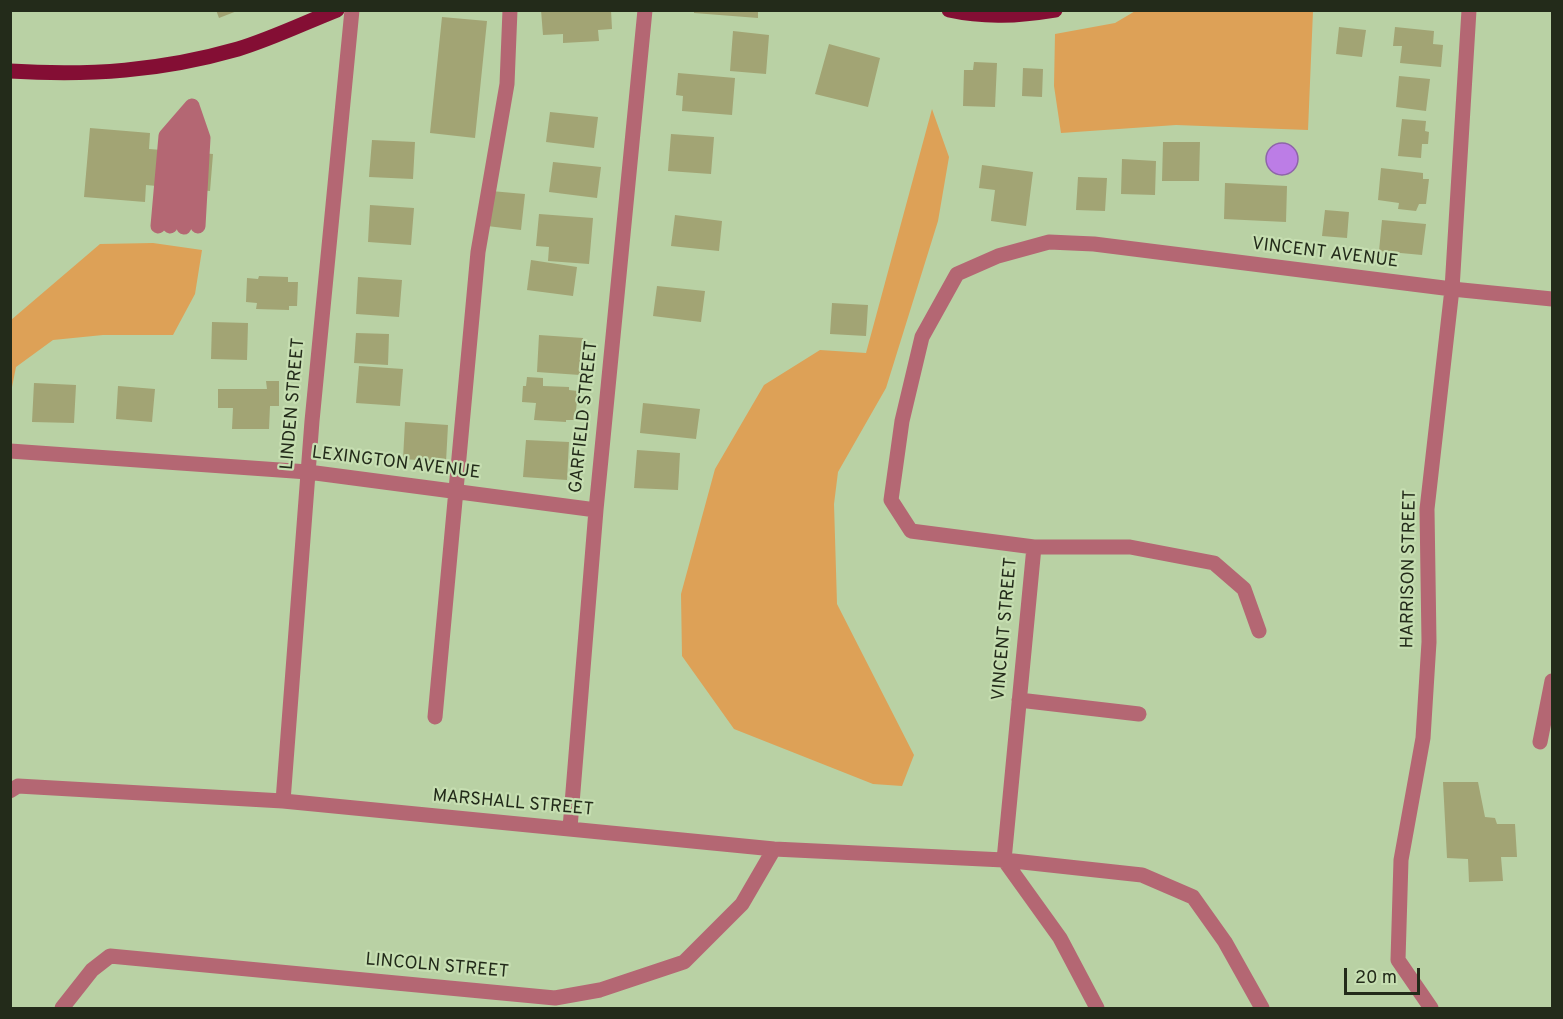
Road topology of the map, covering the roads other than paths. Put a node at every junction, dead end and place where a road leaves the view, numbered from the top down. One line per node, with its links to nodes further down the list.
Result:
1 (337, 10): 9 (main road)
2 (352, 10): 15 (street, LINDEN STREET)
3 (510, 10): 16 (street)
4 (645, 10): 17 (street, GARFIELD STREET)
5 (949, 10): 8 (main road)
6 (1054, 10): 8 (main road)
7 (1469, 10): 12 (street, HARRISON STREET)
8 (974, 13)
9 (10, 71)
10 (192, 106): 10 (street)
11 (1094, 244): 12 (street, VINCENT AVENUE); 18 (street, VINCENT STREET)
12 (1452, 290): 13 (street, VINCENT AVENUE); 33 (street, HARRISON STREET)
13 (1552, 299)
14 (10, 451): 15 (street, LEXINGTON AVENUE)
15 (308, 472): 16 (street, LEXINGTON AVENUE); 26 (street, LINDEN STREET)
16 (455, 492): 17 (street, LEXINGTON AVENUE); 23 (street)
17 (596, 510): 27 (street, GARFIELD STREET)
18 (1034, 548): 19 (street); 21 (street, VINCENT STREET)
19 (1259, 631)
20 (1552, 681): 24 (street)
21 (1019, 700): 22 (street); 29 (street, VINCENT STREET)
22 (1139, 714)
23 (435, 717)
24 (1540, 742)
25 (13, 787): 26 (street, MARSHALL STREET)
26 (283, 801): 27 (street, MARSHALL STREET)
27 (570, 828): 28 (street, MARSHALL STREET)
28 (774, 849): 29 (street, MARSHALL STREET); 30 (street, LINCOLN STREET)
29 (1004, 860): 31 (street); 32 (street, MARSHALL STREET)
30 (62, 1008)
31 (1097, 1008)
32 (1262, 1008)
33 (1431, 1008)

